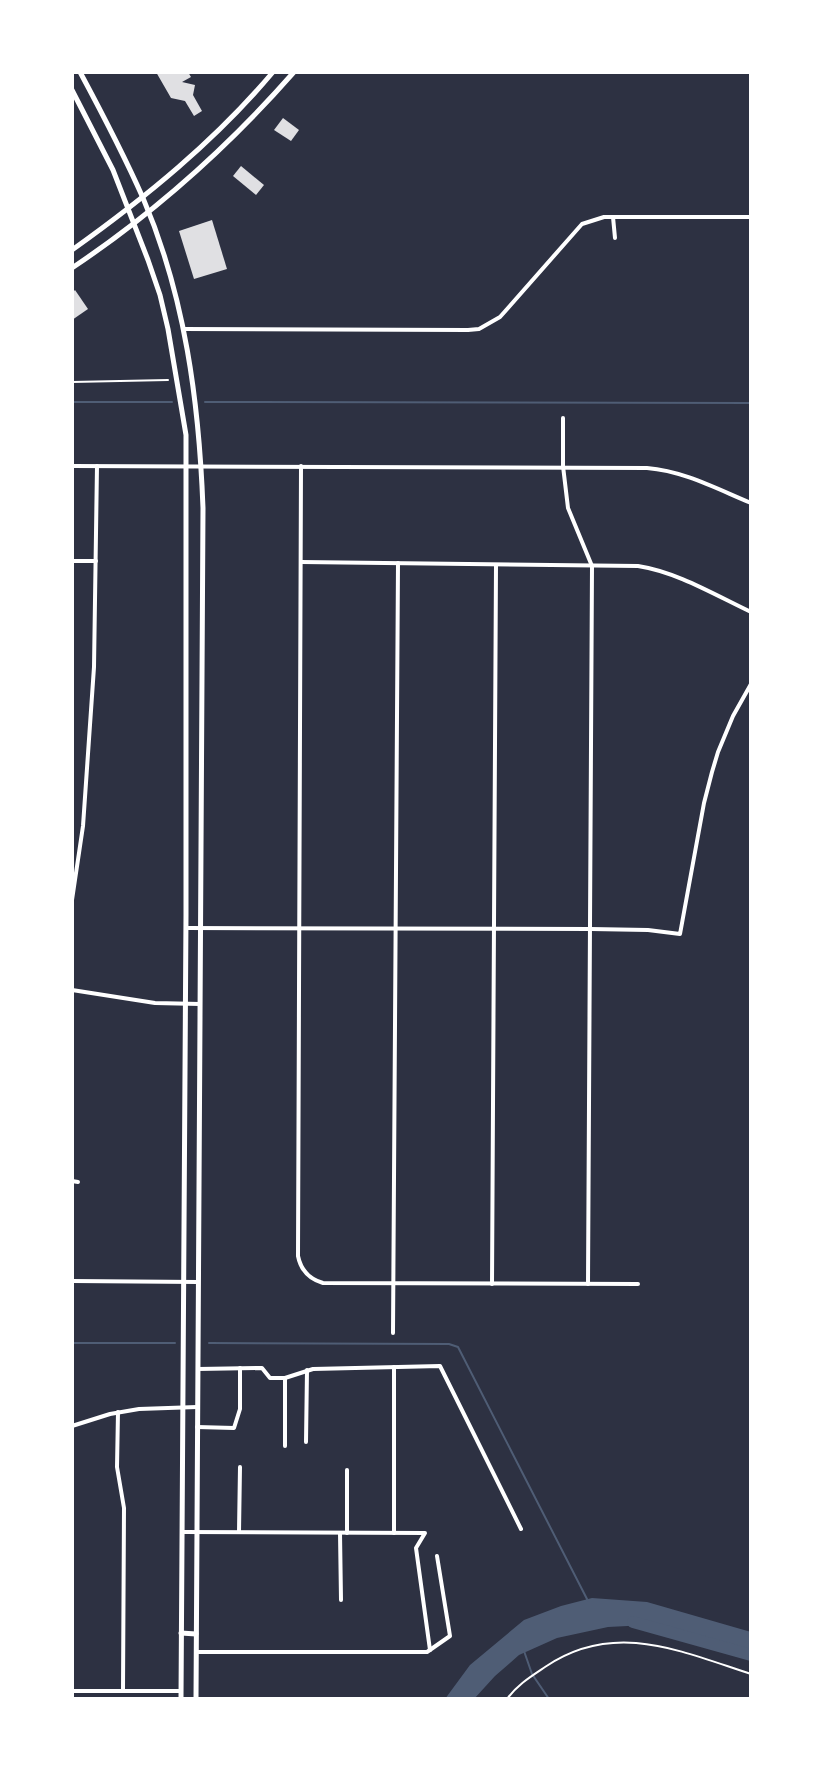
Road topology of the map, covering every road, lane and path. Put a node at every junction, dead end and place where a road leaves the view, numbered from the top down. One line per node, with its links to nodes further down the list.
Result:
1 (80, 72): 5 (main road)
2 (273, 72): 5 (main road)
3 (294, 72): 7 (main road)
4 (72, 90): 6 (main road)
5 (143, 198): 6 (main road); 7 (main road)
6 (129, 209): 10 (main road); 12 (main road)
7 (148, 213): 10 (main road); 14 (main road)
8 (613, 217): 9 (street); 11 (street); 14 (street)
9 (751, 217)
10 (135, 224): 13 (main road); 20 (main road)
11 (615, 238)
12 (72, 250)
13 (72, 268)
14 (183, 329): 21 (main road)
15 (168, 380): 16 (path)
16 (72, 382)
17 (563, 418): 23 (street)
18 (72, 466): 19 (street)
19 (97, 466): 20 (street); 26 (street)
20 (187, 466): 21 (street); 34 (main road)
21 (201, 466): 22 (street); 35 (main road)
22 (301, 466): 23 (street); 27 (street)
23 (563, 466): 24 (street); 30 (street)
24 (751, 503)
25 (72, 561): 26 (street)
26 (96, 561): 33 (street)
27 (301, 562): 28 (street); 36 (street)
28 (398, 563): 29 (street); 37 (street)
29 (496, 565): 30 (street); 38 (street)
30 (592, 566): 31 (street); 39 (street)
31 (751, 612)
32 (751, 684): 39 (street)
33 (72, 900)
34 (186, 928): 35 (street); 41 (main road)
35 (201, 928): 36 (street); 42 (main road)
36 (298, 928): 37 (street); 48 (street)
37 (396, 929): 38 (street); 48 (street)
38 (494, 929): 39 (street); 49 (street)
39 (591, 929): 50 (street)
40 (72, 990): 41 (street)
41 (185, 1004): 42 (street); 43 (main road)
42 (200, 1004): 44 (main road)
43 (184, 1144): 44 (main road); 46 (main road)
44 (199, 1144): 47 (main road)
45 (72, 1281): 46 (street)
46 (183, 1282): 47 (street); 58 (main road)
47 (198, 1283): 55 (main road)
48 (394, 1284): 49 (street); 52 (street)
49 (492, 1284): 50 (street)
50 (588, 1284): 51 (street)
51 (638, 1284)
52 (393, 1333)
53 (394, 1367): 56 (street); 67 (street); 72 (street)
54 (240, 1368): 55 (street); 57 (street); 62 (street)
55 (198, 1369): 59 (main road)
56 (307, 1370): 57 (street); 63 (street)
57 (285, 1378): 64 (street)
58 (182, 1407): 59 (street); 60 (street); 68 (main road)
59 (197, 1407): 62 (main road)
60 (118, 1412): 61 (street); 81 (street)
61 (72, 1426)
62 (197, 1427): 69 (main road)
63 (306, 1442)
64 (285, 1446)
65 (240, 1467): 70 (street)
66 (347, 1470): 71 (street)
67 (521, 1529)
68 (182, 1532): 69 (street); 75 (main road)
69 (197, 1532): 70 (street); 76 (main road)
70 (239, 1532): 71 (street)
71 (344, 1533): 72 (street); 74 (street)
72 (394, 1533): 77 (street)
73 (437, 1556): 77 (street)
74 (341, 1600)
75 (181, 1633): 76 (main road); 82 (main road)
76 (196, 1634): 78 (main road)
77 (430, 1650): 78 (street)
78 (196, 1652): 84 (main road)
79 (751, 1674): 85 (path)
80 (72, 1691): 81 (street)
81 (123, 1691): 82 (street)
82 (180, 1691): 83 (main road)
83 (181, 1699)
84 (196, 1699)
85 (507, 1699)

